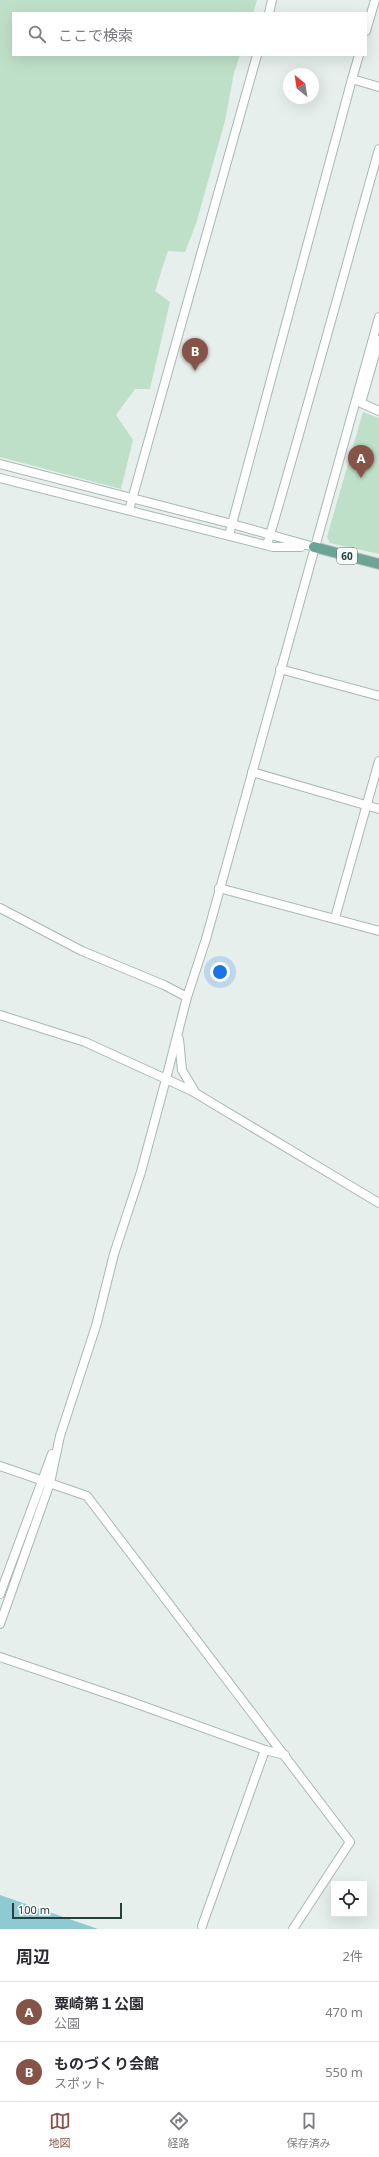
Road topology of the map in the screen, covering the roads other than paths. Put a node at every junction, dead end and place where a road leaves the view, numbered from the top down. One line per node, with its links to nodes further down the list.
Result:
1 (272, 0): 3 (street)
2 (375, 0): 4 (street)
3 (268, 12)
4 (367, 28)
5 (257, 56): 15 (street)
6 (359, 56): 7 (street)
7 (352, 79): 8 (street); 17 (street)
8 (379, 87)
9 (379, 149): 19 (street)
10 (379, 317): 21 (street)
11 (379, 340): 12 (street)
12 (379, 410)
13 (0, 464): 15 (street)
14 (0, 478): 16 (street)
15 (132, 499): 16 (street); 17 (street)
16 (129, 510): 18 (street)
17 (232, 524): 18 (street); 19 (street)
18 (229, 535): 20 (street)
19 (270, 536): 20 (street); 21 (street)
20 (267, 545): 21 (street)
21 (314, 547): 22 (main road, 60); 23 (street)
22 (379, 564)
23 (280, 669): 24 (street); 26 (street)
24 (379, 696)
25 (379, 761): 27 (street)
26 (252, 772): 27 (street); 29 (street)
27 (367, 805): 28 (street); 31 (street)
28 (379, 809)
29 (219, 888): 31 (street); 33 (street)
30 (0, 908): 33 (street)
31 (335, 918): 32 (street)
32 (379, 931)
33 (187, 997): 35 (street)
34 (0, 1015): 36 (street)
35 (178, 1035): 36 (street); 37 (street)
36 (166, 1079): 37 (street); 39 (street)
37 (196, 1094): 38 (street)
38 (379, 1203)
39 (60, 1436): 41 (street); 42 (street)
40 (0, 1466): 41 (street)
41 (41, 1480): 42 (street); 43 (street)
42 (50, 1483): 44 (street); 47 (street)
43 (0, 1594)
44 (0, 1624)
45 (0, 1657): 46 (street)
46 (265, 1750): 47 (street); 48 (street)
47 (285, 1755): 49 (street)
48 (202, 1926)
49 (293, 1929)

